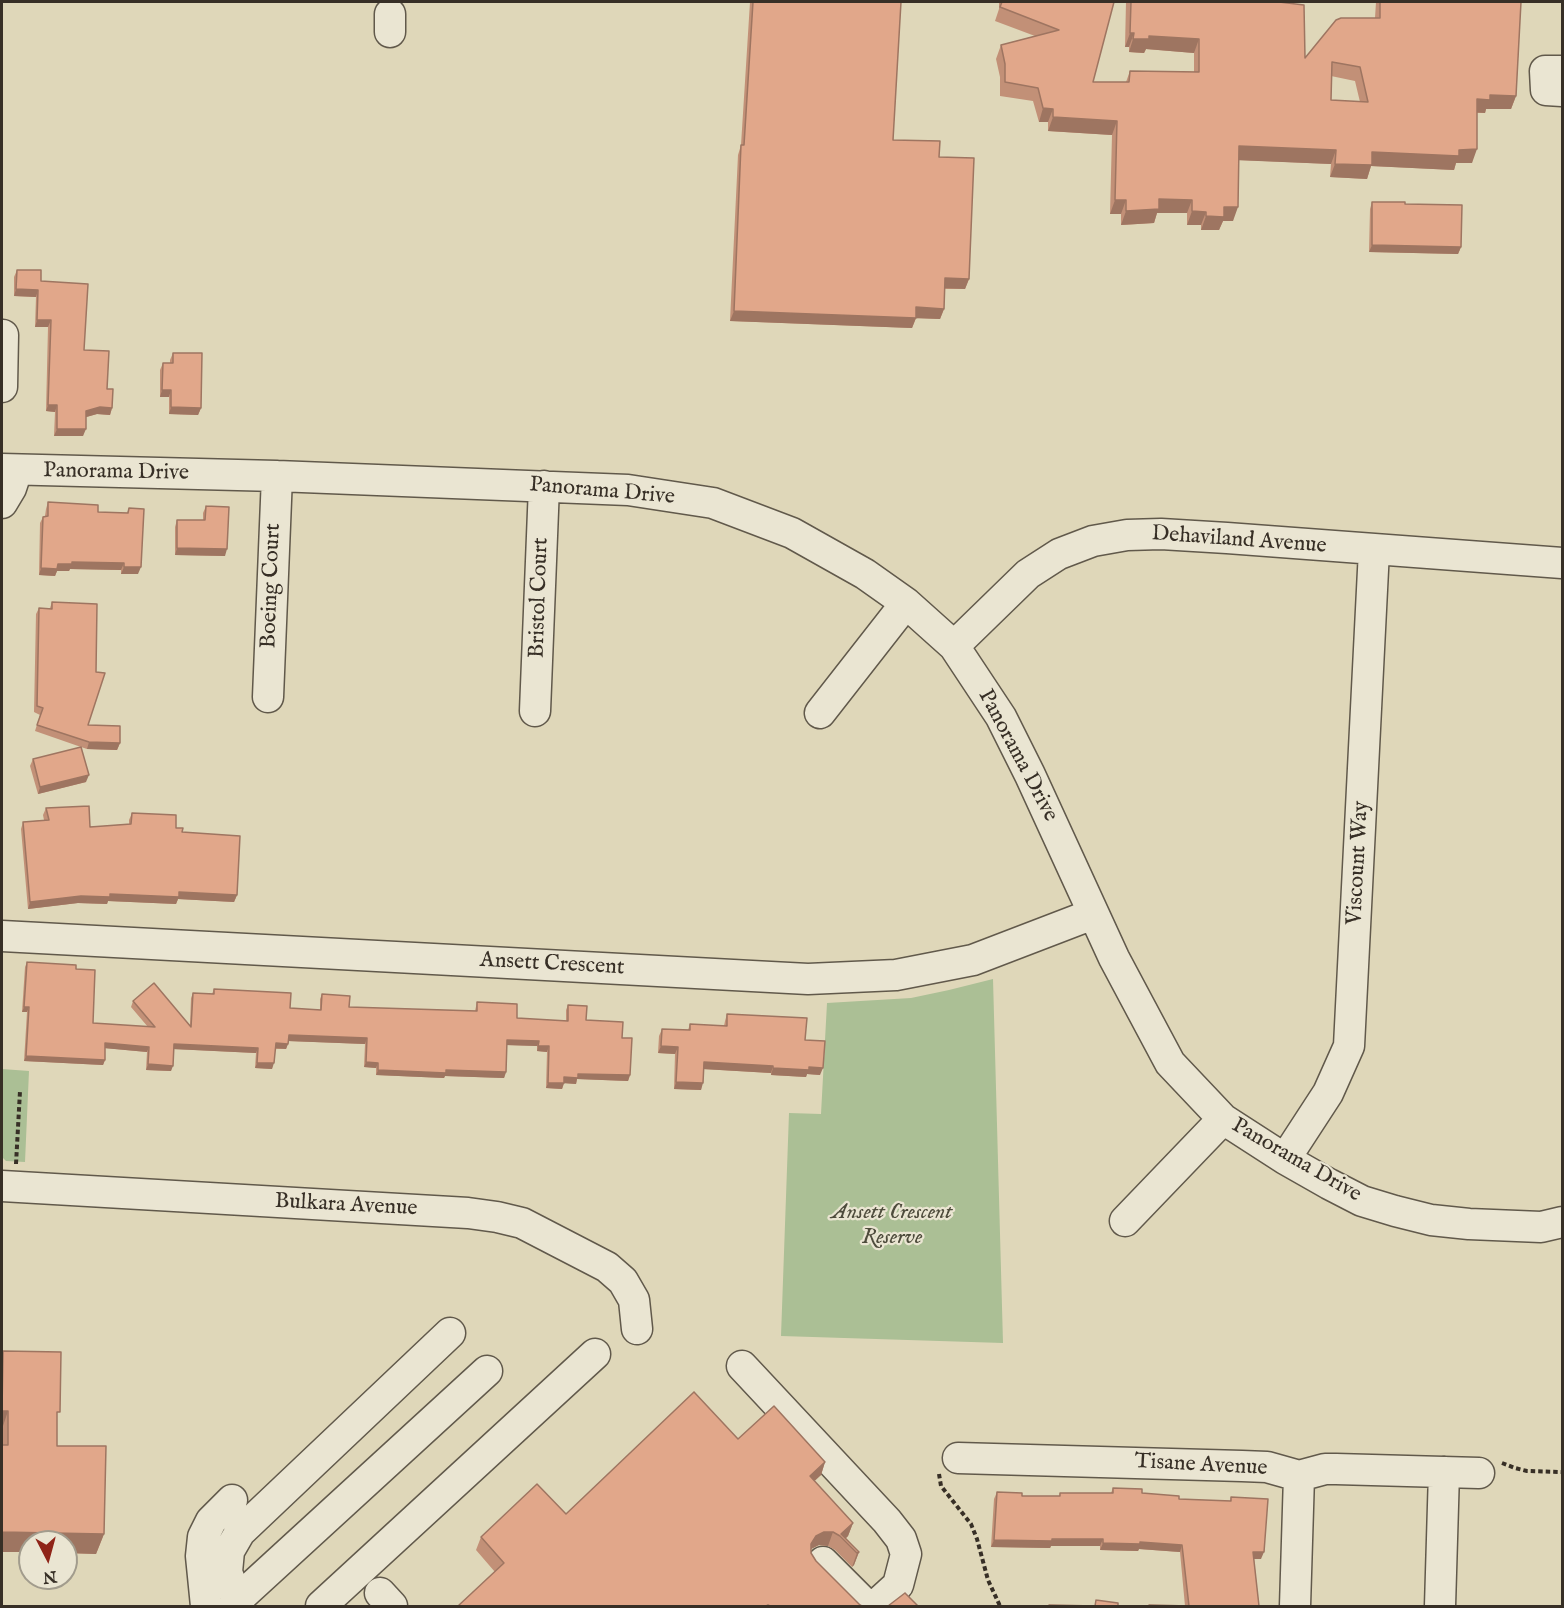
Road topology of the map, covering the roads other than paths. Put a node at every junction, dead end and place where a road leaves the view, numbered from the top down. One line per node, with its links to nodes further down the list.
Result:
1 (1563, 71): 2 (street)
2 (1563, 91)
3 (3, 335): 4 (street)
4 (2, 387)
5 (9, 470): 6 (street, Panorama Drive); 8 (street)
6 (277, 476): 7 (street, Panorama Drive); 13 (street, Boeing Court)
7 (544, 486): 11 (street, Panorama Drive); 14 (street, Bristol Court)
8 (2, 503)
9 (1374, 550): 10 (street, Dehaviland Avenue); 12 (street, Dehaviland Avenue); 19 (street, Viscount Way)
10 (1563, 563)
11 (906, 603): 12 (street, Panorama Drive); 15 (street)
12 (954, 646): 16 (street, Panorama Drive)
13 (268, 697)
14 (535, 711)
15 (820, 713)
16 (1093, 914): 17 (street, Ansett Crescent); 18 (street, Panorama Drive)
17 (2, 936)
18 (1223, 1119): 19 (street, Panorama Drive); 21 (street)
19 (1285, 1159): 22 (street, Panorama Drive)
20 (8, 1175): 23 (street, Bulkara Avenue)
21 (1125, 1221)
22 (1555, 1228)
23 (637, 1329)
24 (450, 1333): 34 (street)
25 (595, 1354): 36 (street)
26 (742, 1366): 38 (street)
27 (487, 1371): 34 (street)
28 (958, 1458): 31 (street, Tisane Avenue)
29 (1444, 1472): 30 (street, Tisane Avenue); 31 (street, Tisane Avenue); 40 (street)
30 (1479, 1473)
31 (1299, 1476): 39 (street)
32 (232, 1500): 35 (street)
33 (823, 1562): 37 (street)
34 (235, 1603)
35 (206, 1606)
36 (321, 1606)
37 (867, 1606)
38 (875, 1606)
39 (1295, 1606)
40 (1440, 1606)

